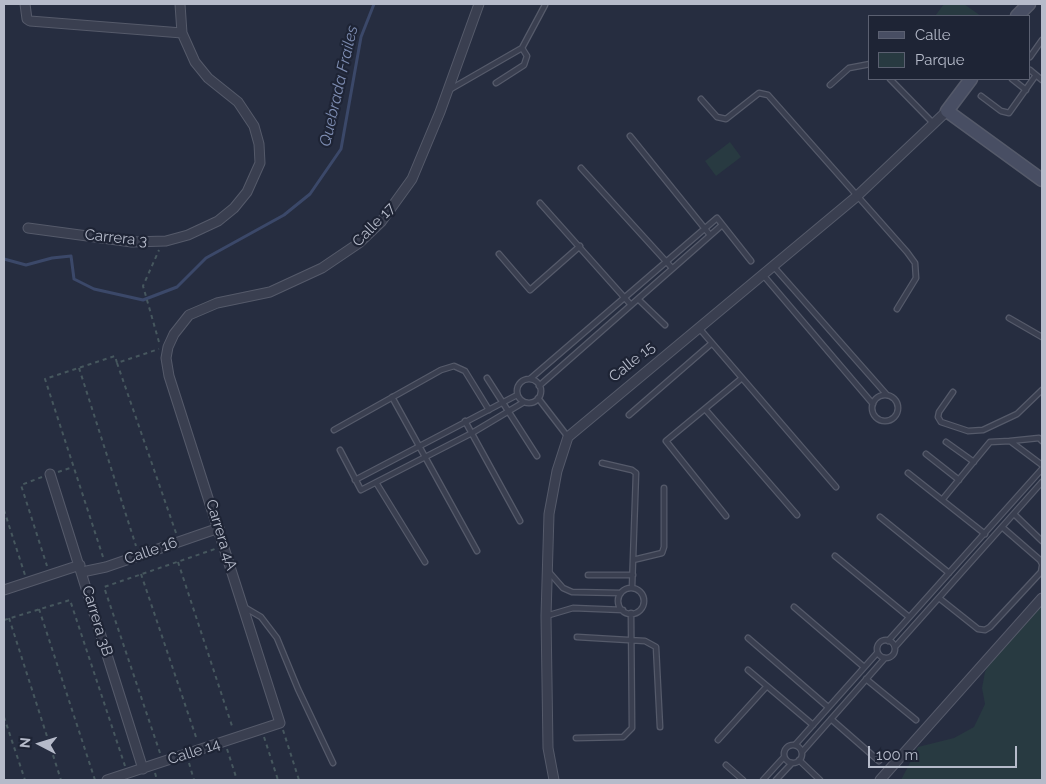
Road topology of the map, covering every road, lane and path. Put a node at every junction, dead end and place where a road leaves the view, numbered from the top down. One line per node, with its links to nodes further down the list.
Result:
1 (25, 4): 5 (street)
2 (479, 4): 19 (street, Calle 17)
3 (545, 5): 7 (lane)
4 (180, 8): 5 (street, Carrera 3)
5 (182, 33): 33 (street, Carrera 3)
6 (1042, 40): 8 (lane)
7 (522, 48): 16 (lane); 19 (lane)
8 (1031, 56)
9 (868, 64): 17 (lane)
10 (1031, 71): 11 (lane)
11 (1036, 75): 15 (lane); 18 (lane)
12 (891, 80): 23 (lane)
13 (970, 80): 22 (main road, Calle 15)
14 (1013, 80): 18 (lane)
15 (1042, 80)
16 (496, 83)
17 (830, 85)
18 (1026, 90): 20 (lane)
19 (448, 91): 50 (street, Calle 17)
20 (981, 96)
21 (701, 99): 27 (lane)
22 (947, 111): 23 (street, Calle 15); 26 (main road)
23 (933, 123): 27 (street, Calle 15)
24 (630, 136): 31 (lane)
25 (581, 168): 36 (lane)
26 (1042, 180)
27 (856, 197): 38 (street, Calle 15); 44 (lane)
28 (540, 203): 34 (lane)
29 (722, 224): 31 (lane); 32 (lane); 37 (lane)
30 (28, 228): 33 (street, Carrera 3)
31 (705, 228): 32 (lane); 36 (lane)
32 (710, 235): 39 (lane)
33 (164, 241): 51 (path)
34 (580, 246): 35 (lane); 41 (lane)
35 (499, 254)
36 (667, 261): 39 (lane); 41 (lane)
37 (751, 261)
38 (774, 267): 40 (street, Calle 15); 60 (lane)
39 (672, 268): 42 (lane)
40 (764, 276): 47 (street, Calle 15); 65 (lane)
41 (624, 298): 43 (lane); 55 (lane)
42 (638, 299): 43 (lane); 46 (lane)
43 (630, 305): 56 (lane)
44 (897, 309)
45 (1008, 318): 48 (lane)
46 (665, 326)
47 (699, 328): 49 (lane); 73 (street, Calle 15)
48 (1042, 337)
49 (712, 343): 54 (lane); 69 (lane)
50 (168, 347): 103 (street, Carrera 4A)
51 (117, 363): 52 (path); 106 (path)
52 (79, 368): 85 (path); 109 (path)
53 (487, 378): 63 (lane)
54 (742, 378): 66 (lane); 93 (lane)
55 (530, 379): 56 (lane); 59 (lane)
56 (539, 386): 62 (lane)
57 (1042, 390): 58 (lane)
58 (953, 392)
59 (517, 395): 63 (lane); 64 (lane)
60 (887, 395): 65 (lane); 65 (lane)
61 (392, 397): 67 (lane); 71 (lane); 77 (lane)
62 (538, 398): 64 (lane); 73 (lane)
63 (502, 402): 67 (lane); 68 (lane)
64 (524, 402): 68 (lane)
65 (873, 404)
66 (705, 409): 98 (lane); 99 (lane)
67 (489, 410): 70 (lane)
68 (509, 412): 72 (lane); 80 (lane)
69 (629, 415)
70 (465, 421): 72 (lane); 77 (lane)
71 (334, 430)
72 (472, 433): 81 (lane); 101 (lane)
73 (568, 436): 117 (street)
74 (1010, 441): 75 (lane); 82 (lane); 84 (lane)
75 (1042, 441)
76 (946, 442): 82 (lane)
77 (419, 446): 81 (lane); 89 (lane)
78 (340, 450): 89 (lane)
79 (926, 454): 90 (lane)
80 (537, 456)
81 (425, 457): 92 (lane); 108 (lane)
82 (974, 462): 90 (lane)
83 (602, 463): 111 (lane)
84 (1042, 465)
85 (73, 467): 88 (path); 115 (path)
86 (1042, 470): 104 (lane)
87 (908, 473): 95 (lane)
88 (50, 474): 116 (street, Carrera 3B); 120 (path)
89 (355, 480): 92 (lane)
90 (959, 480): 95 (lane)
91 (1042, 482): 97 (lane)
92 (377, 484): 113 (lane)
93 (836, 487)
94 (664, 488): 111 (lane)
95 (942, 500): 104 (lane)
96 (4, 510): 123 (path)
97 (1014, 514): 102 (lane); 105 (lane)
98 (797, 515)
99 (726, 516)
100 (880, 517): 118 (lane)
101 (520, 521)
102 (1002, 527): 114 (lane); 127 (lane)
103 (219, 528): 106 (street, Calle 16); 107 (street, Carrera 4A)
104 (984, 534): 118 (lane)
105 (1042, 540)
106 (178, 542): 109 (street, Calle 16)
107 (224, 546): 112 (path); 129 (street, Carrera 4A)
108 (477, 551)
109 (139, 555): 115 (street, Calle 16)
110 (835, 556): 135 (lane)
111 (633, 560): 122 (lane)
112 (178, 561): 119 (path); 157 (path)
113 (425, 562)
114 (1042, 565): 127 (lane)
115 (106, 567): 116 (street, Calle 16)
116 (81, 569): 120 (street, Calle 16); 172 (street, Carrera 3B)
117 (548, 571): 126 (lane); 134 (street)
118 (949, 573): 135 (lane)
119 (140, 574): 162 (path); 168 (path)
120 (50, 575): 123 (street, Calle 16)
121 (588, 575): 122 (lane)
122 (633, 575): 124 (lane)
123 (27, 582): 125 (street, Calle 16)
124 (632, 588): 126 (lane); 133 (lane)
125 (4, 590)
126 (621, 594): 132 (lane)
127 (939, 598): 142 (lane)
128 (1042, 598): 187 (street)
129 (243, 606): 153 (street, Carrera 4A); 169 (lane)
130 (794, 607): 145 (lane)
131 (39, 608): 136 (path); 173 (path); 176 (path)
132 (623, 610): 133 (lane); 134 (lane)
133 (630, 613): 140 (lane)
134 (546, 616): 182 (street)
135 (909, 617): 141 (lane)
136 (8, 618): 137 (path); 175 (path)
137 (4, 620)
138 (577, 637): 140 (lane)
139 (748, 638): 149 (lane)
140 (631, 641): 155 (lane); 158 (lane)
141 (888, 641): 142 (lane); 143 (lane)
142 (895, 647): 144 (lane)
143 (877, 653): 144 (lane); 145 (lane)
144 (885, 658): 147 (lane)
145 (864, 667): 149 (lane)
146 (748, 670): 148 (lane)
147 (866, 679): 151 (lane); 152 (lane)
148 (768, 686): 154 (lane); 159 (lane)
149 (828, 707): 154 (lane)
150 (4, 717): 174 (path)
151 (831, 719): 163 (lane); 167 (lane)
152 (916, 720)
153 (280, 724): 156 (street, Calle 14); 181 (path)
154 (813, 725): 161 (lane)
155 (660, 727)
156 (262, 730): 157 (street, Calle 14); 180 (path)
157 (237, 738): 160 (street, Calle 14)
158 (576, 738)
159 (718, 740)
160 (224, 742): 162 (street, Calle 14); 179 (path)
161 (795, 745): 163 (lane); 165 (lane)
162 (201, 750): 164 (street, Calle 14)
163 (802, 752): 166 (lane)
164 (186, 755): 168 (street, Calle 14); 178 (path)
165 (784, 757): 170 (lane); 184 (lane)
166 (799, 760): 170 (lane); 186 (lane)
167 (879, 761)
168 (163, 762): 172 (street, Calle 14)
169 (333, 763)
170 (792, 763): 185 (lane)
171 (726, 766): 183 (lane)
172 (142, 769): 173 (street, Calle 14)
173 (128, 774): 177 (street, Calle 14)
174 (25, 780)
175 (61, 780)
176 (95, 780)
177 (107, 780)
178 (194, 780)
179 (237, 780)
180 (278, 780)
181 (299, 780)
182 (554, 780)
183 (743, 780)
184 (763, 780)
185 (776, 780)
186 (820, 780)
187 (880, 780)

